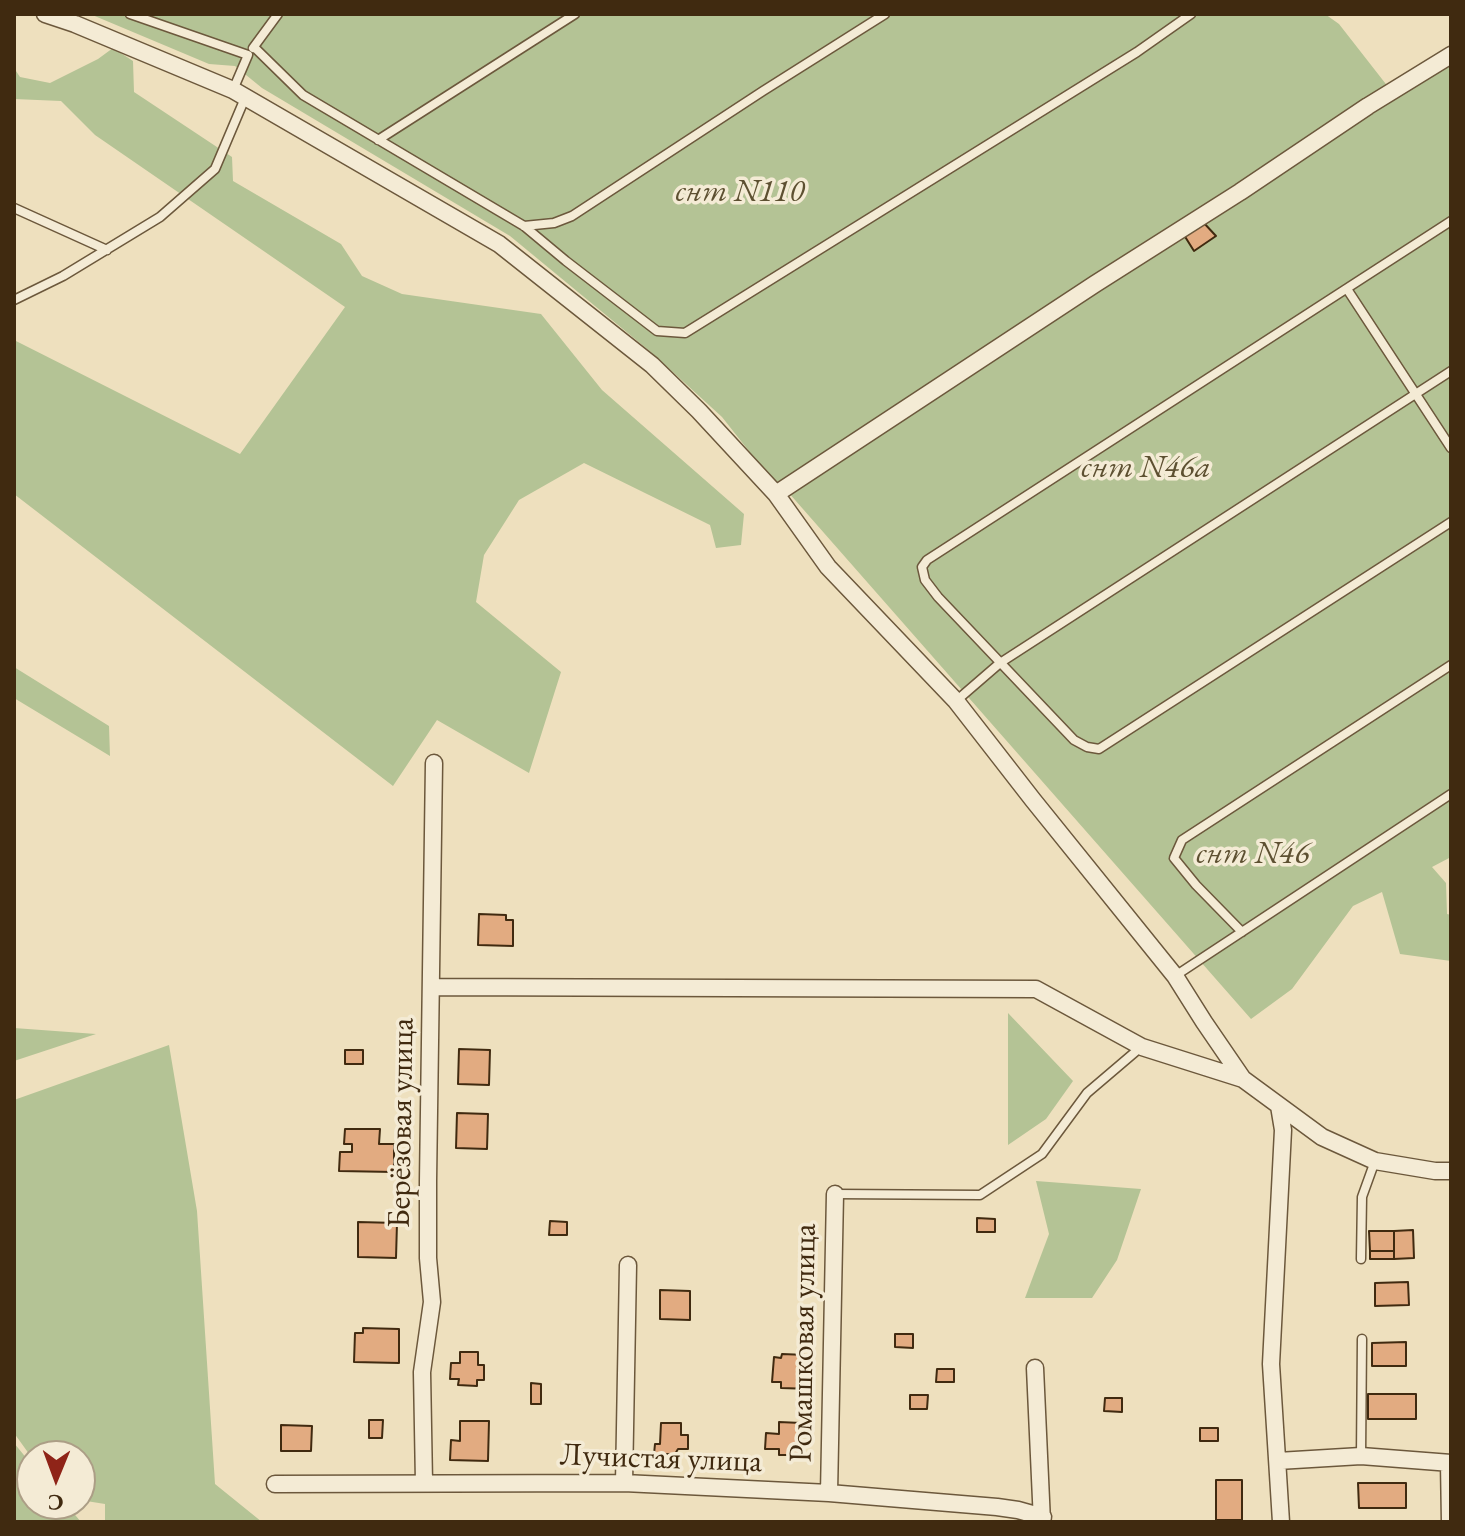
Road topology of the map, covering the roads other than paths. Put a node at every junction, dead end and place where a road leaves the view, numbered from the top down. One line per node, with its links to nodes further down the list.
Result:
1 (45, 14): 10 (street)
2 (130, 14): 8 (lane)
3 (575, 14): 11 (lane)
4 (885, 14): 14 (lane)
5 (1191, 14): 14 (lane)
6 (279, 15): 7 (lane)
7 (254, 47): 8 (lane); 11 (lane)
8 (248, 55): 10 (lane)
9 (1451, 55): 21 (street)
10 (239, 94): 15 (lane); 21 (street)
11 (378, 140): 14 (lane)
12 (14, 208): 15 (lane)
13 (1451, 221): 16 (lane)
14 (524, 226)
15 (107, 250): 17 (lane)
16 (1347, 289): 19 (lane); 23 (lane)
17 (14, 300)
18 (1451, 371): 19 (lane)
19 (1416, 395): 20 (lane); 23 (lane)
20 (1451, 448)
21 (776, 494): 25 (street)
22 (1451, 522): 23 (lane)
23 (1000, 663): 25 (lane)
24 (1451, 665): 28 (lane)
25 (956, 701): 29 (street)
26 (434, 763): 30 (street, Берёзовая улица)
27 (1451, 794): 28 (lane)
28 (1242, 932): 29 (lane)
29 (1175, 976): 32 (street)
30 (431, 987): 31 (street); 44 (street, Берёзовая улица)
31 (1142, 1047): 32 (street); 36 (lane)
32 (1243, 1079): 33 (street)
33 (1279, 1106): 34 (street); 42 (street)
34 (1375, 1161): 35 (street); 37 (lane)
35 (1451, 1171)
36 (835, 1194): 47 (street, Ромашковая улица)
37 (1361, 1259)
38 (628, 1265): 45 (street)
39 (1362, 1339): 41 (lane)
40 (1035, 1368): 48 (street)
41 (1361, 1456): 42 (street); 43 (street)
42 (1278, 1461): 49 (street)
43 (1450, 1463): 50 (street)
44 (424, 1483): 45 (street, Лучистая улица); 46 (street, Лучистая улица)
45 (624, 1483): 47 (street, Лучистая улица)
46 (275, 1484)
47 (829, 1493): 48 (street, Лучистая улица)
48 (1043, 1520)
49 (1281, 1522)
50 (1450, 1522)

